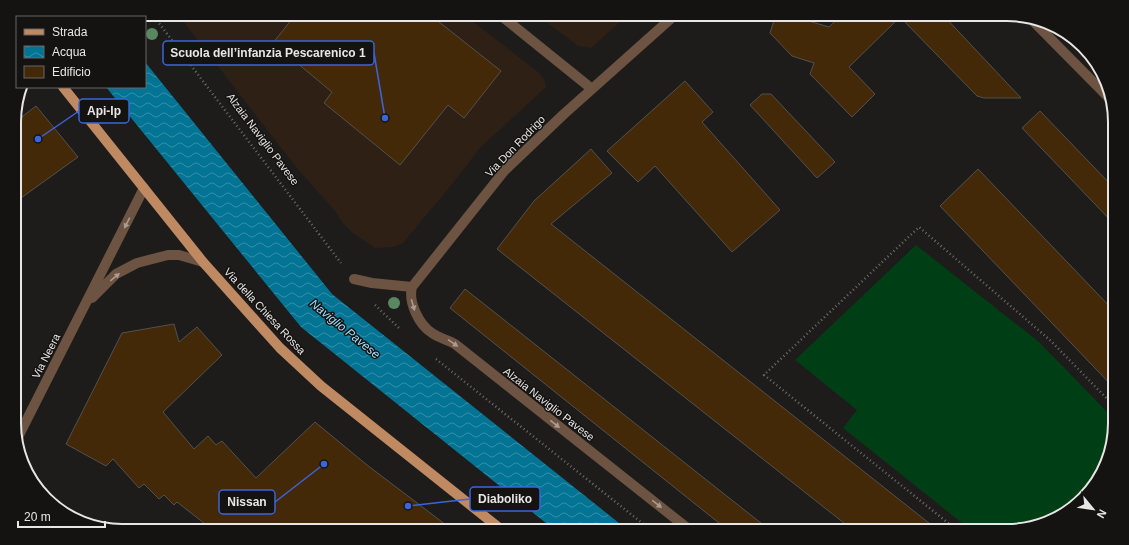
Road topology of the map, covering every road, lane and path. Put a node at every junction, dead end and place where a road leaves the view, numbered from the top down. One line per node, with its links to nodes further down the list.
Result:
1 (157, 21): 10 (path, Alzaia Naviglio Pavese)
2 (508, 21): 6 (street)
3 (668, 21): 6 (street, Via Don Rodrigo)
4 (1038, 26): 7 (street)
5 (64, 88): 8 (main road, Via della Chiesa Rossa)
6 (592, 89): 11 (street, Via Don Rodrigo)
7 (1104, 93)
8 (144, 188): 9 (main road, Via della Chiesa Rossa); 12 (street, Via Neera, one-way to 12)
9 (203, 262): 12 (street, Via Neera, one-way to 9); 17 (main road, Via della Chiesa Rossa)
10 (354, 279): 11 (street); 13 (path, Alzaia Naviglio Pavese)
11 (412, 287): 19 (street, Alzaia Naviglio Pavese, one-way to 19)
12 (86, 303): 16 (street, Via Neera)
13 (405, 334)
14 (431, 355): 18 (path)
15 (1108, 400): 20 (path)
16 (22, 430)
17 (494, 524)
18 (643, 524)
19 (681, 524)
20 (949, 524)

